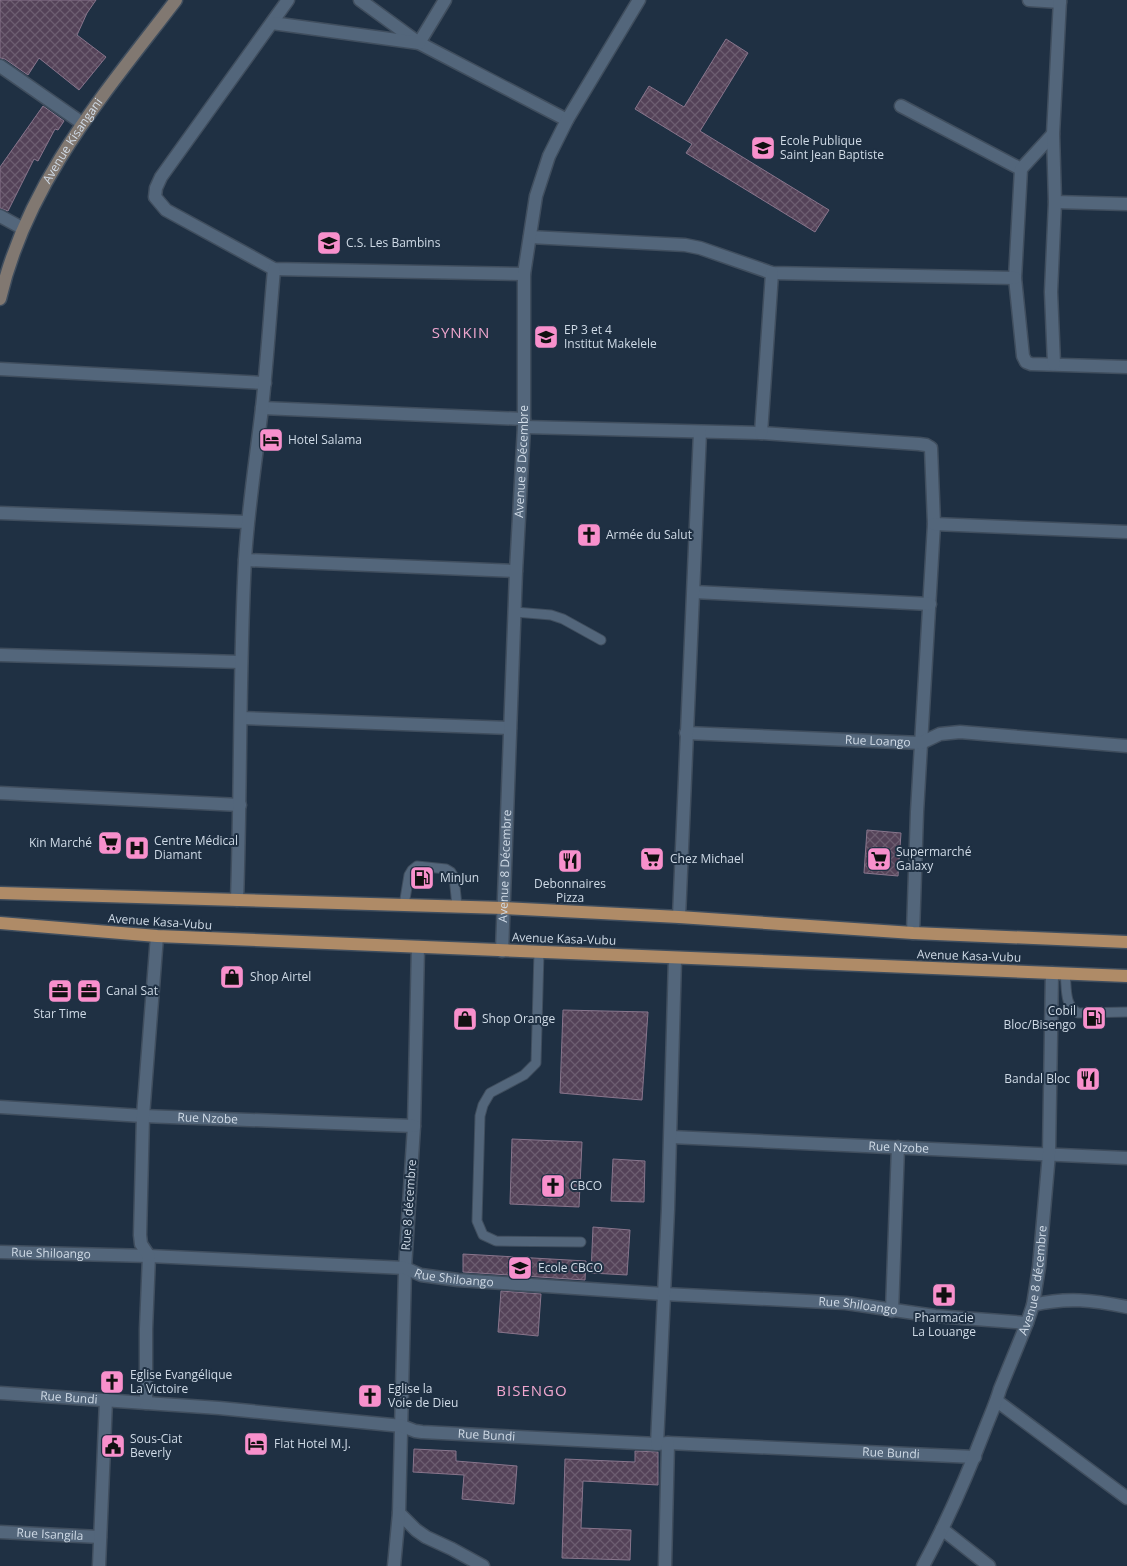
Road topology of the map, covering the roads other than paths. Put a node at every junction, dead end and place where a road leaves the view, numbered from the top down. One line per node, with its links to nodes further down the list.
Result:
1 (176, 0): 13 (street, Avenue Kisangani)
2 (288, 0): 8 (street)
3 (360, 0): 9 (street)
4 (445, 0): 9 (street)
5 (639, 0): 12 (street, Avenue 8 Décembre)
6 (1029, 0): 7 (street)
7 (1060, 1): 14 (street)
8 (272, 23): 9 (street); 21 (street)
9 (419, 42): 12 (street)
10 (0, 66): 13 (street)
11 (901, 106): 15 (street)
12 (567, 120): 20 (street, Avenue 8 Décembre)
13 (82, 123): 19 (street, Avenue Kisangani)
14 (1053, 134): 15 (street); 16 (street)
15 (1021, 169): 24 (street)
16 (1055, 202): 17 (street); 26 (street)
17 (1127, 204)
18 (0, 216): 19 (street)
19 (22, 228): 25 (street, Avenue Kisangani)
20 (530, 237): 22 (street); 23 (street, Avenue 8 Décembre)
21 (274, 269): 23 (street); 29 (street)
22 (772, 273): 24 (street); 33 (street)
23 (524, 274): 31 (street, Avenue 8 Décembre)
24 (1015, 278): 26 (street)
25 (0, 299)
26 (1054, 364): 27 (street)
27 (1127, 367)
28 (0, 369): 29 (street)
29 (264, 384): 30 (street)
30 (262, 408): 31 (street); 35 (street)
31 (524, 423): 32 (street); 39 (street, Avenue 8 Décembre)
32 (700, 432): 33 (street); 40 (street)
33 (761, 433): 36 (street)
34 (0, 513): 35 (street)
35 (247, 522): 38 (street)
36 (934, 524): 37 (street); 41 (street)
37 (1127, 532)
38 (245, 560): 39 (street); 45 (street)
39 (516, 571): 42 (street, Avenue 8 Décembre)
40 (694, 592): 41 (street); 48 (street)
41 (930, 604): 49 (street)
42 (515, 612): 43 (lane); 47 (street, Avenue 8 Décembre)
43 (601, 640)
44 (0, 655): 45 (street)
45 (241, 662): 46 (street)
46 (241, 718): 47 (street); 52 (street)
47 (510, 728): 57 (street, Avenue 8 Décembre)
48 (686, 733): 49 (street, Rue Loango); 58 (street)
49 (921, 742): 50 (street, Rue Loango); 60 (street)
50 (1127, 746)
51 (0, 793): 52 (street)
52 (240, 805): 54 (street)
53 (0, 893): 54 (main road, Avenue Kasa-Vubu)
54 (237, 900): 55 (main road, Avenue Kasa-Vubu)
55 (404, 905): 56 (main road, Avenue Kasa-Vubu); 56 (lane)
56 (457, 906): 57 (main road, Avenue Kasa-Vubu)
57 (504, 908): 58 (main road, Avenue Kasa-Vubu); 64 (street, Avenue 8 Décembre)
58 (679, 917): 60 (main road, Avenue Kasa-Vubu)
59 (0, 923): 61 (main road, Avenue Kasa-Vubu)
60 (913, 933): 62 (main road, Avenue Kasa-Vubu)
61 (156, 936): 63 (main road, Avenue Kasa-Vubu); 71 (street)
62 (1127, 942)
63 (418, 947): 64 (main road, Avenue Kasa-Vubu); 72 (street, Rue 8 décembre)
64 (502, 950): 65 (main road, Avenue Kasa-Vubu)
65 (539, 952): 66 (main road, Avenue Kasa-Vubu); 77 (lane)
66 (675, 958): 67 (main road, Avenue Kasa-Vubu); 73 (street)
67 (1059, 973): 68 (main road, Avenue Kasa-Vubu); 69 (lane); 75 (street, Avenue 8 décembre)
68 (1127, 976)
69 (1127, 1012)
70 (0, 1107): 71 (street, Rue Nzobe)
71 (143, 1116): 72 (street, Rue Nzobe); 79 (street)
72 (414, 1126): 80 (street, Rue 8 décembre)
73 (671, 1136): 74 (street, Rue Nzobe); 81 (street)
74 (898, 1147): 75 (street, Rue Nzobe); 84 (street)
75 (1049, 1154): 76 (street, Rue Nzobe); 82 (street, Avenue 8 décembre)
76 (1127, 1158)
77 (581, 1242)
78 (0, 1252): 79 (street, Rue Shiloango)
79 (149, 1256): 80 (street, Rue Shiloango); 89 (street)
80 (404, 1268): 81 (street, Rue Shiloango); 90 (street, Rue 8 décembre)
81 (664, 1294): 84 (street, Rue Shiloango); 91 (street)
82 (1033, 1305): 83 (street); 85 (street, Avenue 8 décembre)
83 (1127, 1308)
84 (892, 1311): 85 (street, Rue Shiloango)
85 (1027, 1323): 88 (street, Avenue 8 décembre)
86 (0, 1392): 87 (street, Rue Bundi)
87 (106, 1400): 89 (street, Rue Bundi); 97 (street)
88 (997, 1401): 92 (street, Avenue 8 décembre); 93 (street)
89 (146, 1403): 90 (street, Rue Bundi)
90 (402, 1426): 91 (street, Rue Bundi); 94 (street, Rue 8 décembre)
91 (663, 1444): 92 (street, Rue Bundi); 101 (street)
92 (975, 1457): 95 (street, Avenue 8 décembre)
93 (1127, 1498)
94 (399, 1513): 99 (street, Rue 8 décembre); 100 (street)
95 (942, 1529): 102 (street, Avenue 8 décembre); 103 (street)
96 (0, 1532): 97 (street, Rue Isangila)
97 (100, 1536): 98 (street)
98 (100, 1566)
99 (394, 1566)
100 (483, 1566)
101 (665, 1566)
102 (923, 1566)
103 (989, 1566)

